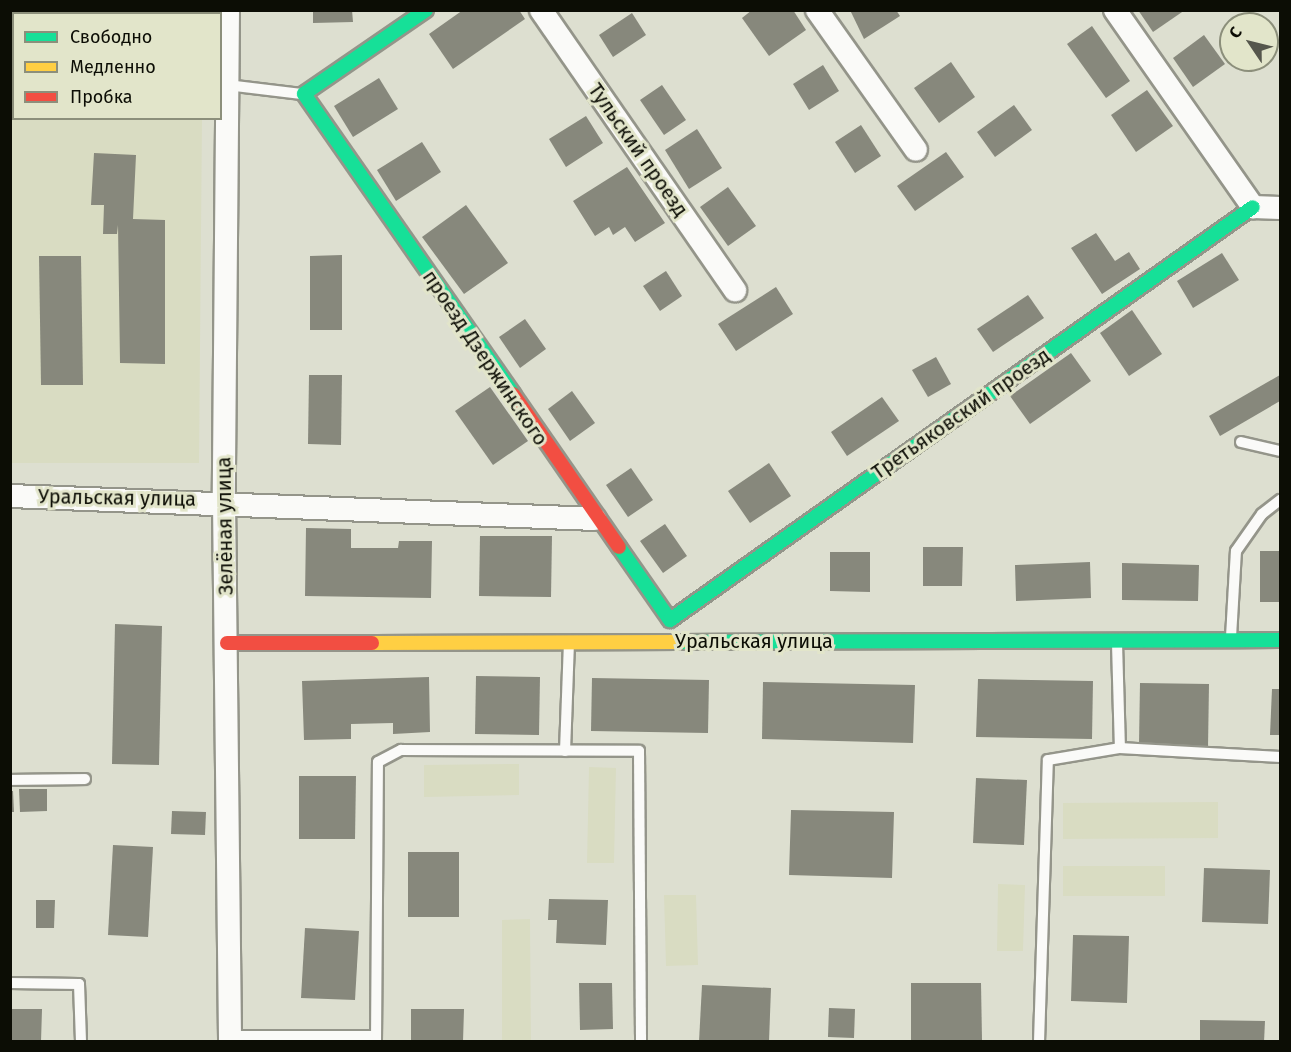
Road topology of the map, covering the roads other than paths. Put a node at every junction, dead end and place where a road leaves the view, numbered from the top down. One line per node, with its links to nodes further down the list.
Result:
1 (228, 10): 6 (street, Зелёная улица)
2 (426, 10): 7 (street)
3 (541, 10): 11 (street, Тульский проезд)
4 (817, 10): 8 (street)
5 (1115, 10): 9 (street)
6 (224, 85): 7 (lane); 16 (street, Зелёная улица)
7 (304, 94): 17 (street, проезд Дзержинского)
8 (916, 150)
9 (1253, 207): 10 (street); 18 (street, Третьяковский проезд)
10 (1281, 208)
11 (735, 290)
12 (1241, 442): 13 (lane)
13 (1281, 452)
14 (10, 496): 16 (street, Уральская улица)
15 (1281, 500): 19 (lane)
16 (224, 501): 17 (street, Уральская улица); 22 (street, Зелёная улица)
17 (595, 519): 18 (street, проезд Дзержинского)
18 (670, 620): 24 (lane)
19 (1231, 640): 20 (street, Уральская улица); 21 (street, Уральская улица)
20 (1281, 640)
21 (1117, 641): 24 (street, Уральская улица); 25 (lane)
22 (227, 642): 23 (street, Уральская улица); 31 (street, Зелёная улица)
23 (570, 642): 24 (street, Уральская улица); 26 (lane)
24 (669, 642)
25 (1120, 748): 27 (lane); 35 (lane)
26 (565, 751): 32 (lane); 34 (lane)
27 (1281, 758)
28 (85, 779): 29 (lane)
29 (10, 780)
30 (10, 983): 33 (lane)
31 (230, 1039): 32 (lane)
32 (376, 1039)
33 (81, 1041)
34 (641, 1041)
35 (1038, 1041)

